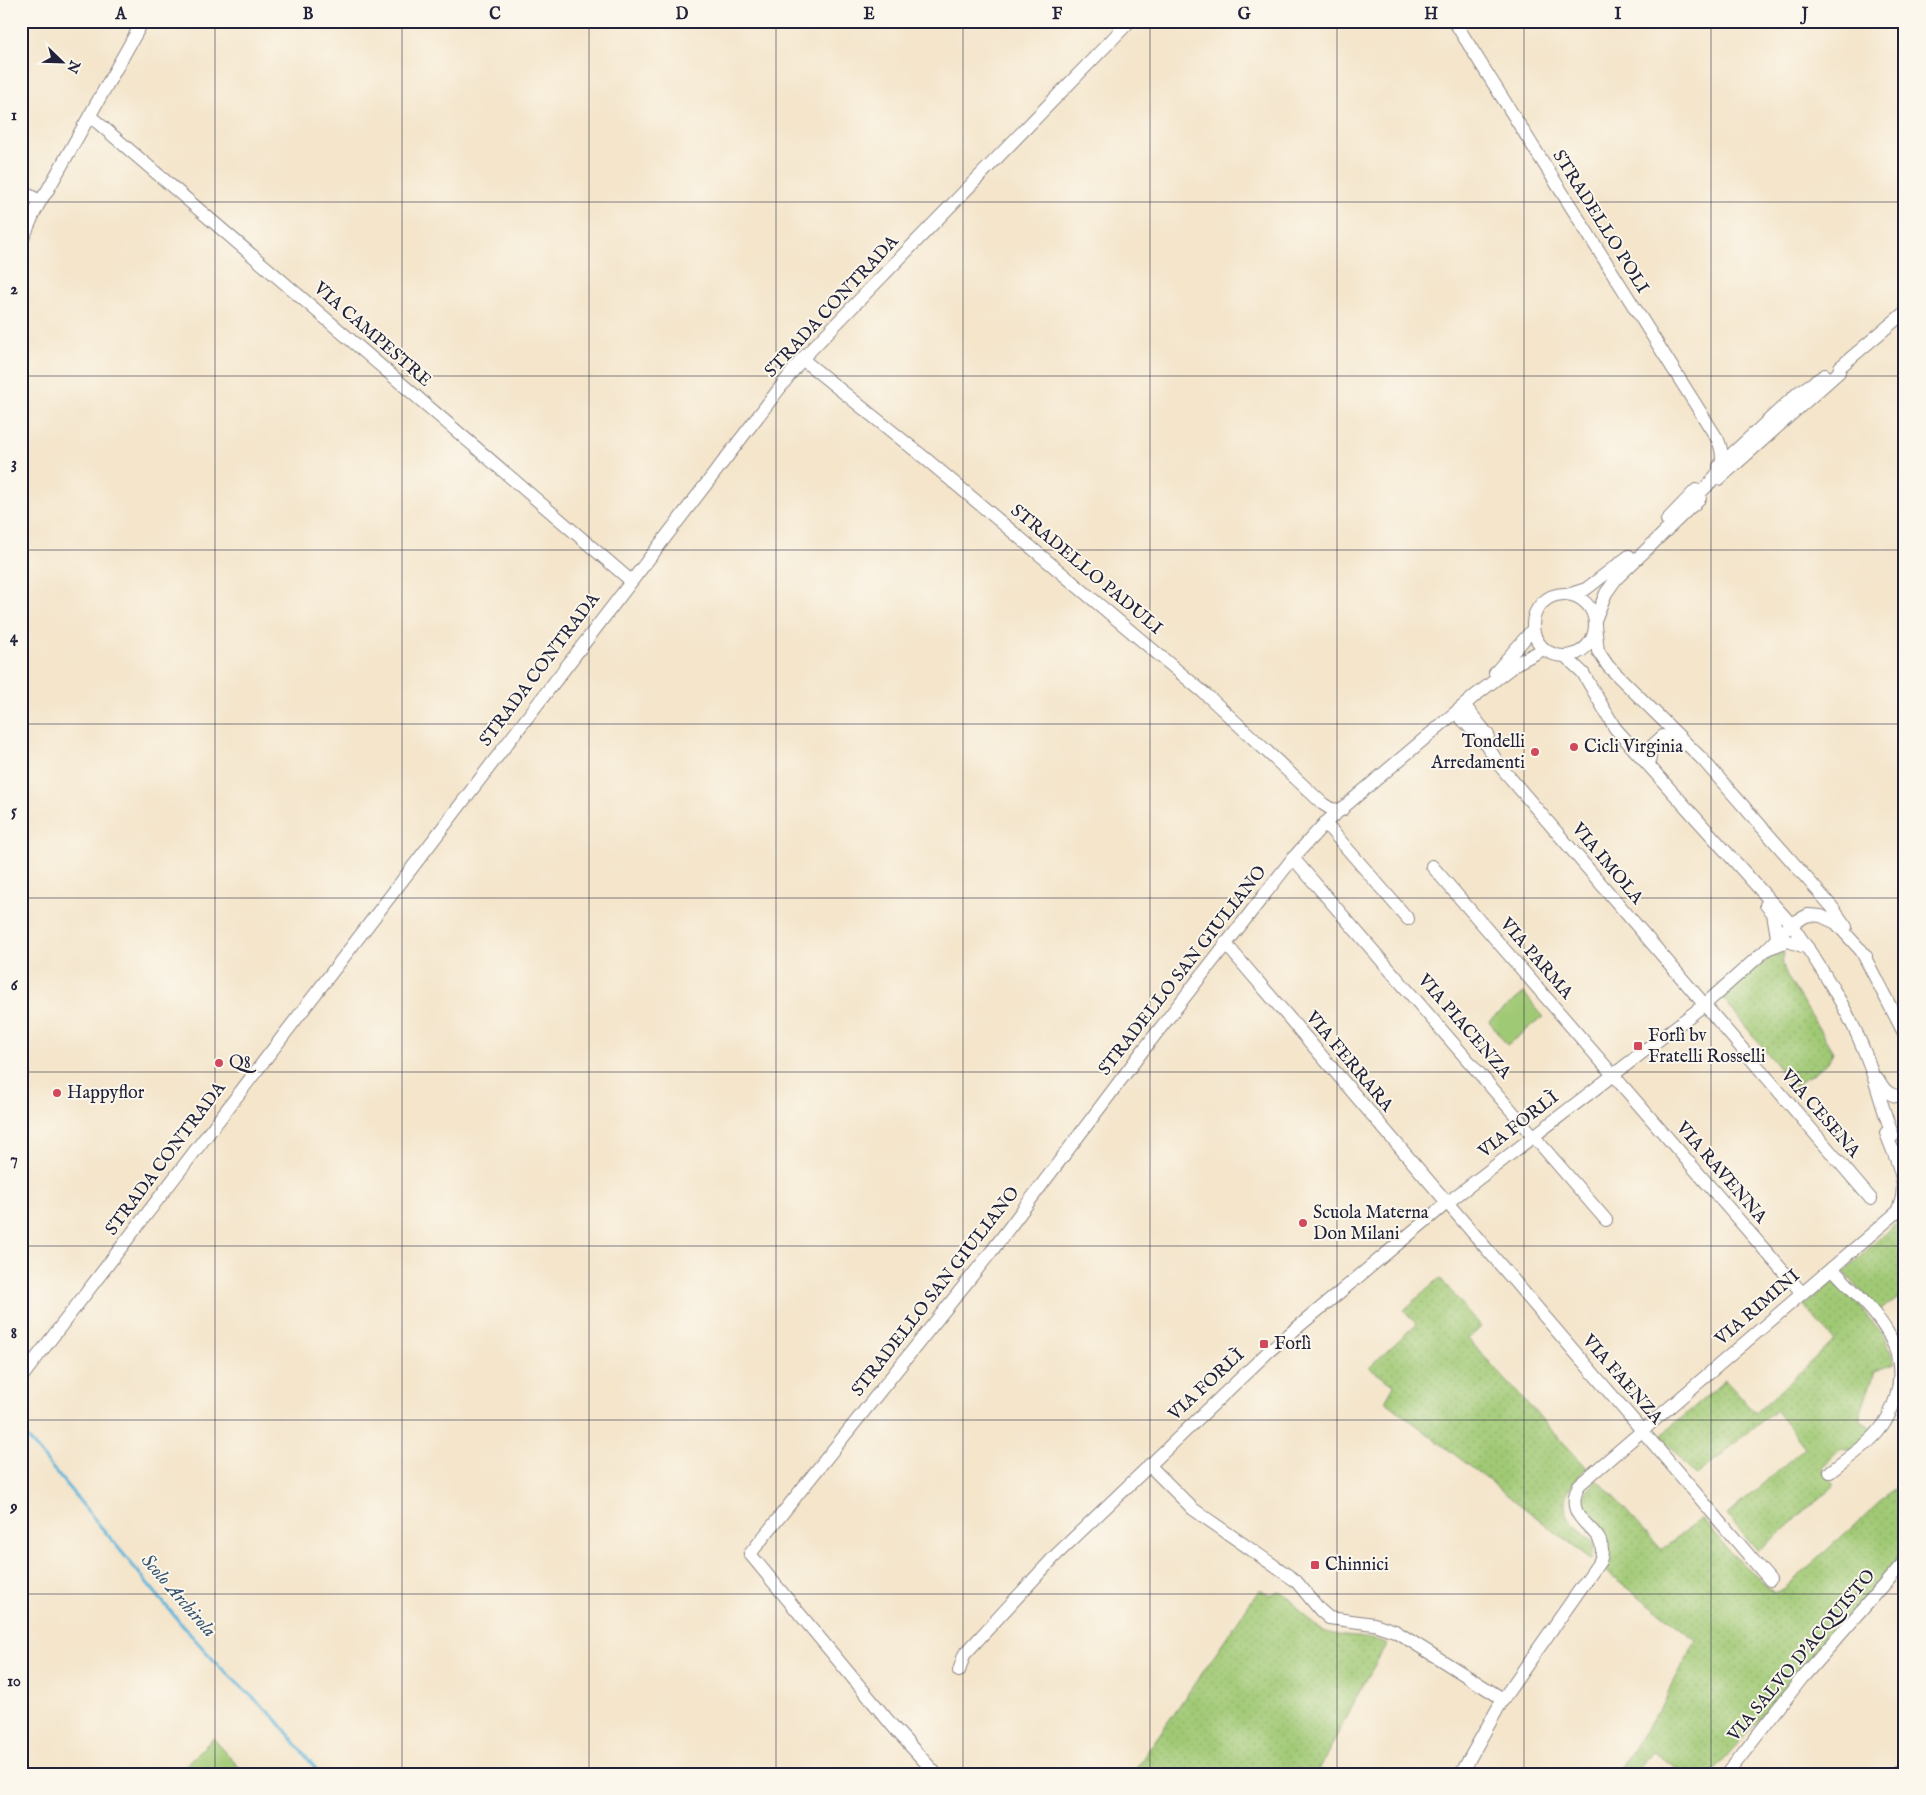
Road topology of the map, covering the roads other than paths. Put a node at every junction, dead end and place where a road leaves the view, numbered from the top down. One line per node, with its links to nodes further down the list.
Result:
1 (143, 21): 4 (street)
2 (1130, 21): 9 (street, STRADA CONTRADA)
3 (1454, 21): 13 (street, STRADELLO POLI)
4 (90, 116): 6 (street); 17 (street, VIA CAMPESTRE)
5 (21, 191): 6 (street)
6 (38, 200): 7 (street)
7 (21, 242)
8 (1905, 312): 10 (street)
9 (802, 359): 17 (street, STRADA CONTRADA); 27 (street, STRADELLO PADULI)
10 (1840, 367): 11 (street); 12 (street)
11 (1794, 410): 12 (street); 16 (street)
12 (1760, 427): 14 (street)
13 (1718, 440): 14 (street); 15 (street, STRADELLO POLI)
14 (1744, 442): 15 (street)
15 (1723, 463): 16 (street); 18 (street)
16 (1694, 504): 19 (street)
17 (630, 580): 53 (street, STRADA CONTRADA)
18 (1571, 594): 19 (street); 20 (street)
19 (1595, 622): 22 (street); 25 (street)
20 (1532, 629): 21 (street); 23 (street, STRADELLO SAN GIULIANO)
21 (1544, 649): 22 (street); 23 (street, STRADELLO SAN GIULIANO)
22 (1565, 656): 26 (street)
23 (1476, 696): 24 (street, STRADELLO SAN GIULIANO)
24 (1460, 710): 27 (street, STRADELLO SAN GIULIANO); 39 (street, VIA IMOLA)
25 (1702, 760): 26 (street); 38 (street)
26 (1649, 764): 30 (street)
27 (1342, 810): 28 (street, STRADELLO SAN GIULIANO)
28 (1325, 823): 29 (street, STRADELLO SAN GIULIANO); 32 (street)
29 (1294, 858): 35 (street, STRADELLO SAN GIULIANO); 45 (street, VIA PIACENZA)
30 (1735, 861): 33 (street); 34 (street)
31 (1432, 866): 42 (street, VIA PARMA)
32 (1408, 919)
33 (1791, 924): 34 (street); 36 (street); 38 (street)
34 (1776, 937): 37 (street)
35 (1225, 943): 48 (street, VIA FERRARA); 62 (street, STRADELLO SAN GIULIANO)
36 (1808, 948): 37 (street); 41 (street)
37 (1767, 949): 39 (street, VIA FORLÌ)
38 (1866, 956): 40 (street)
39 (1704, 1005): 42 (street, VIA FORLÌ); 47 (street, VIA CESENA)
40 (1905, 1036)
41 (1869, 1064): 43 (street); 44 (street)
42 (1614, 1074): 45 (street, VIA FORLÌ); 52 (street, VIA RAVENNA)
43 (1905, 1095)
44 (1890, 1129): 46 (street); 49 (street)
45 (1534, 1135): 48 (street, VIA FORLÌ); 50 (street, VIA PIACENZA)
46 (1905, 1169)
47 (1871, 1199)
48 (1447, 1203): 54 (street, VIA FAENZA); 55 (street, VIA FORLÌ)
49 (1900, 1213): 51 (street, VIA RIMINI)
50 (1606, 1220)
51 (1832, 1268): 52 (street, VIA RIMINI); 56 (street)
52 (1802, 1293): 54 (street, VIA RIMINI)
53 (21, 1378)
54 (1642, 1431): 58 (street, VIA FAENZA); 60 (street, VIA RIMINI)
55 (1149, 1465): 59 (street, VIA FORLÌ); 60 (street)
56 (1830, 1472)
57 (1905, 1561): 64 (street, VIA SALVO D'ACQUISTO)
58 (1770, 1580)
59 (959, 1670)
60 (1503, 1699): 63 (street)
61 (1905, 1766): 65 (street)
62 (936, 1774)
63 (1461, 1774)
64 (1727, 1774)
65 (1894, 1774)

